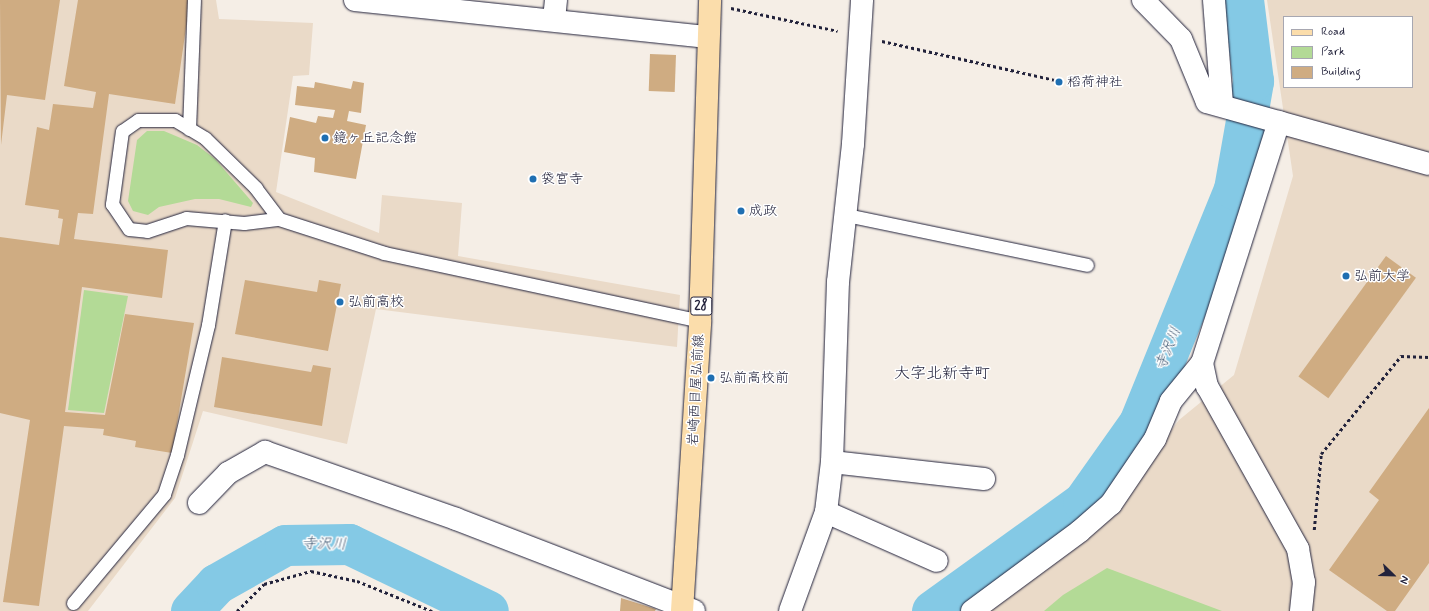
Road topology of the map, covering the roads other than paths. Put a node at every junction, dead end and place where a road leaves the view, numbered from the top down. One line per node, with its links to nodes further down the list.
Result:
1 (194, 0): 12 (lane)
2 (355, 0): 6 (street)
3 (862, 0): 14 (street)
4 (1143, 0): 10 (street)
5 (1214, 0): 10 (street)
6 (427, 4): 8 (street)
7 (718, 4): 9 (main road, 岩崎西目屋弘前線 / 28)
8 (555, 10): 9 (street)
9 (708, 37): 18 (main road, 岩崎西目屋弘前線 / 28)
10 (1226, 106): 11 (street)
11 (1270, 120): 13 (street); 19 (street)
12 (189, 129): 15 (lane); 16 (lane)
13 (1429, 164)
14 (846, 215): 17 (lane); 20 (street)
15 (279, 219): 16 (lane); 18 (lane)
16 (225, 220): 25 (lane)
17 (1087, 265)
18 (700, 321): 26 (main road, 岩崎西目屋弘前線 / 28)
19 (1202, 363): 27 (street); 29 (street)
20 (832, 462): 21 (street); 23 (street)
21 (984, 479)
22 (199, 503): 26 (street)
23 (826, 512): 24 (street); 28 (street)
24 (937, 561)
25 (73, 603)
26 (686, 609)
27 (972, 610)
28 (790, 611)
29 (1301, 611)

